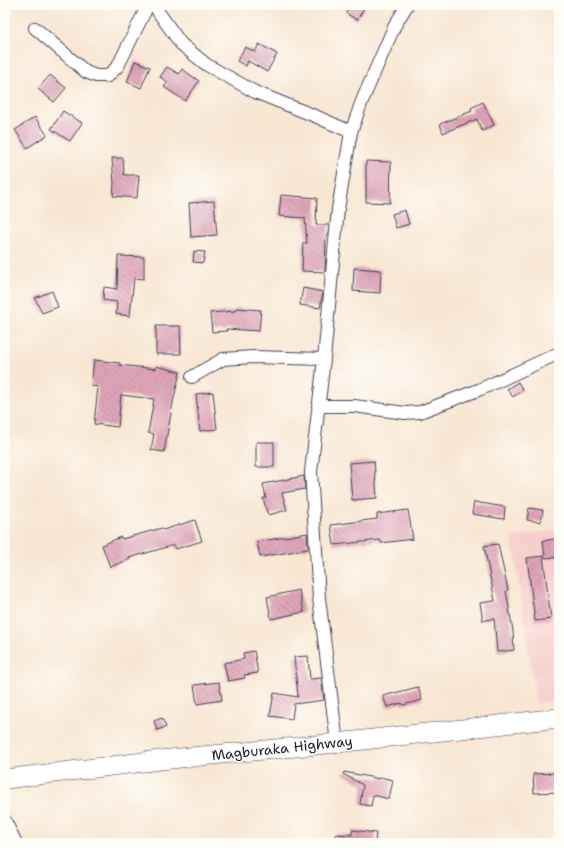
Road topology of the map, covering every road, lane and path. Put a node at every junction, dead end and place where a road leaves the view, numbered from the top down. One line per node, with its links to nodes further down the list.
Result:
1 (148, 5): 4 (street)
2 (155, 5): 5 (street)
3 (407, 5): 5 (street)
4 (35, 28)
5 (351, 132): 7 (street)
6 (559, 353): 9 (street)
7 (324, 359): 8 (street); 9 (street)
8 (192, 377)
9 (318, 406): 11 (street)
10 (559, 718): 11 (main road, Magburaka Highway)
11 (337, 743): 12 (main road, Magburaka Highway)
12 (5, 779)
13 (5, 821): 14 (street)
14 (16, 843)

